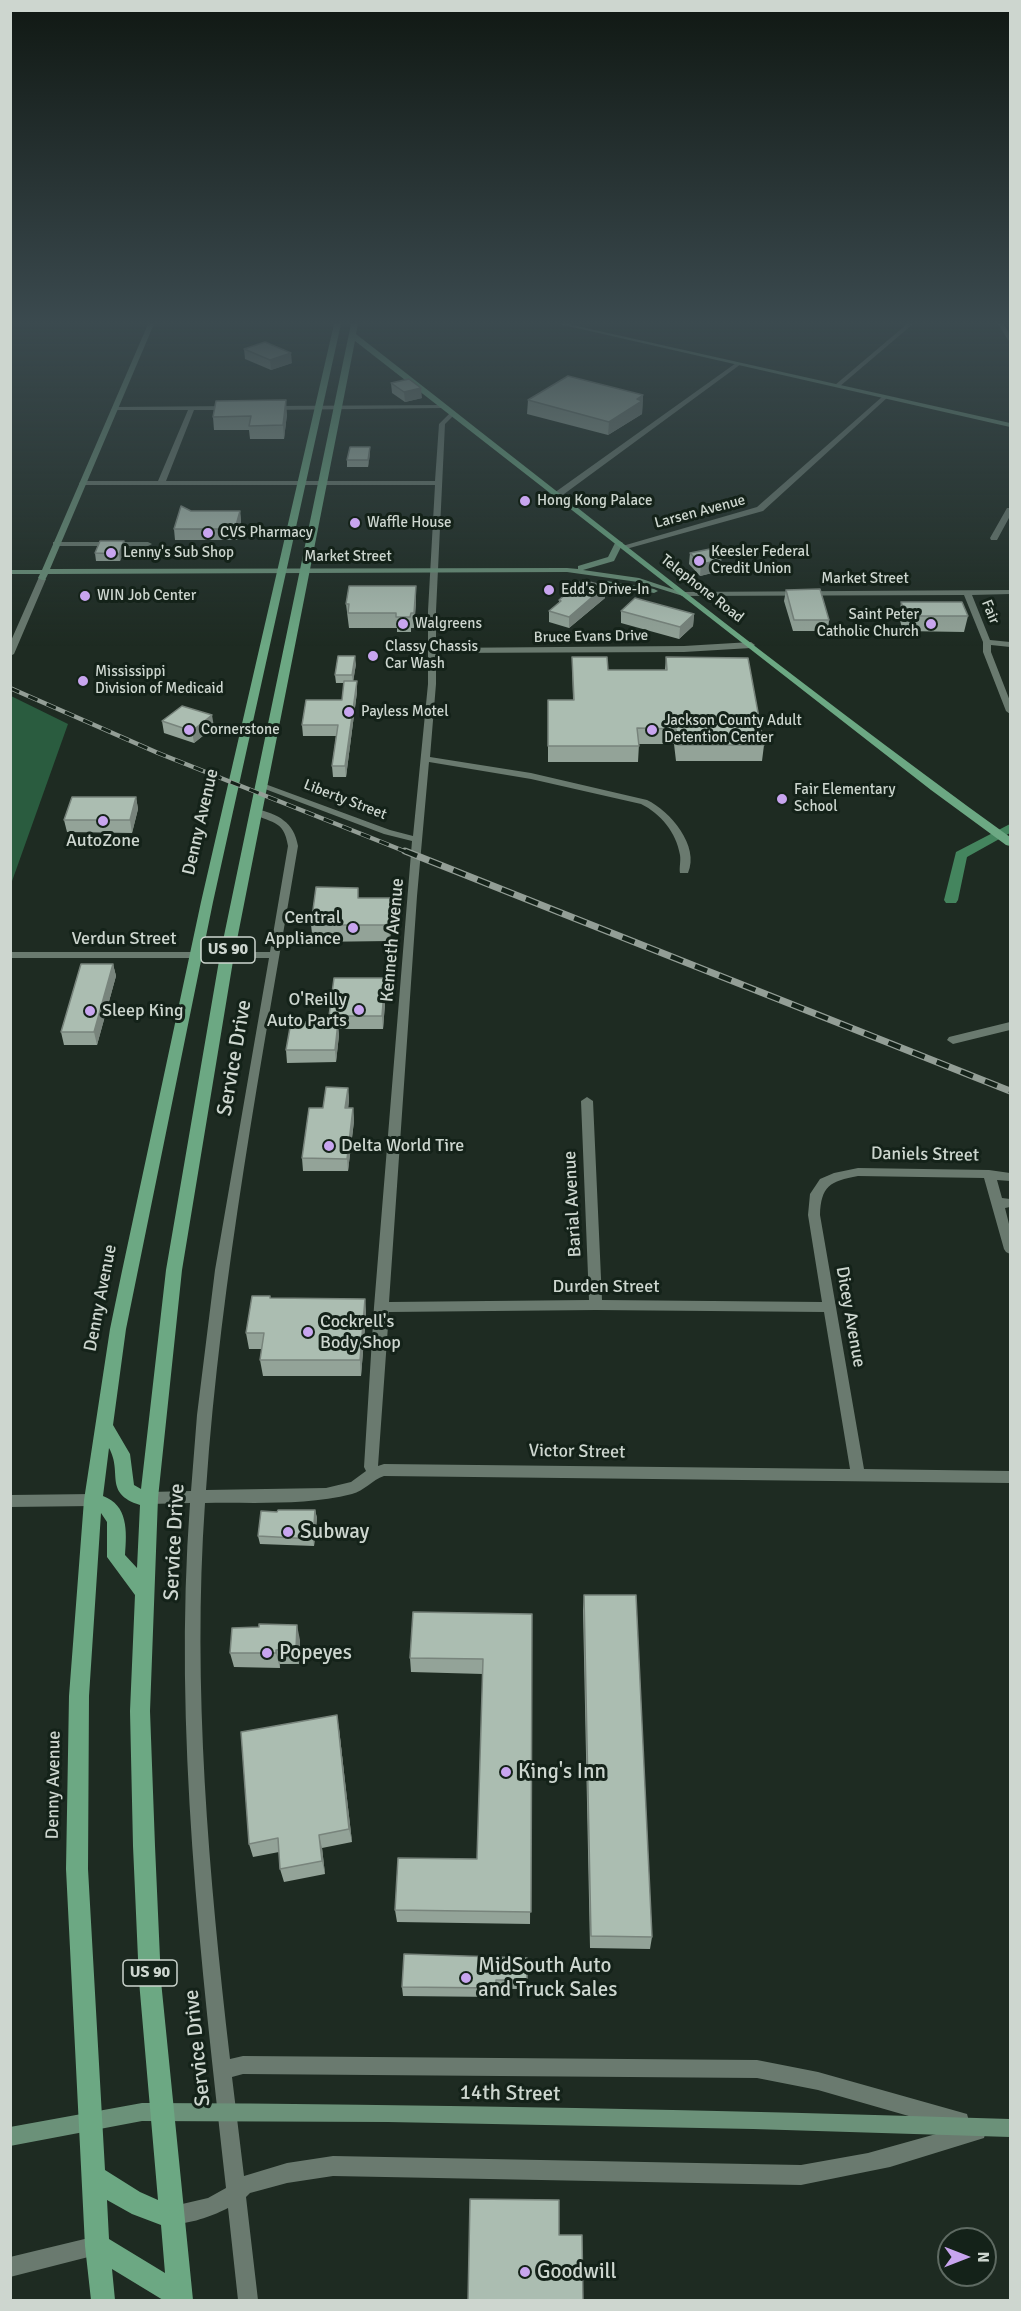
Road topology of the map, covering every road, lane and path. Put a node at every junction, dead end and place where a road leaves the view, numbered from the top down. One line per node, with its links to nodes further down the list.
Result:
1 (106, 432): 9 (street)
2 (182, 432): 10 (street)
3 (313, 432): 11 (main road, Denny Avenue / US 90)
4 (333, 432): 12 (main road, US 90)
5 (441, 432): 13 (street, Kenneth Avenue)
6 (475, 432): 14 (main road, Telephone Road)
7 (644, 432): 14 (street)
8 (846, 432): 19 (street, Larsen Avenue)
9 (83, 483): 10 (street); 17 (street)
10 (161, 483): 11 (street)
11 (302, 483): 12 (street); 24 (main road, Denny Avenue / US 90)
12 (323, 483): 13 (street); 22 (main road, US 90)
13 (438, 483): 23 (street, Kenneth Avenue)
14 (557, 495): 19 (main road, Telephone Road)
15 (1011, 510): 16 (street)
16 (994, 538)
17 (56, 544): 18 (street); 25 (street)
18 (148, 544)
19 (621, 545): 20 (street); 29 (main road, Telephone Road)
20 (567, 570): 23 (street, Market Street); 29 (street, Market Street)
21 (10, 572): 25 (street, Market Street)
22 (305, 574): 23 (street, Market Street); 24 (street, Market Street); 37 (main road, US 90)
23 (434, 574): 29 (street, Market Street); 33 (street, Kenneth Avenue)
24 (282, 575): 25 (street, Market Street); 43 (main road, Denny Avenue / US 90)
25 (44, 576): 26 (street, Market Street); 34 (street)
26 (10, 579)
27 (967, 592): 28 (street, Market Street); 29 (street, Market Street); 30 (street, Fair)
28 (1011, 592)
29 (682, 594): 32 (main road, Telephone Road)
30 (987, 642): 31 (street); 35 (street, Fair)
31 (1011, 644)
32 (751, 645): 33 (street, Bruce Evans Drive); 40 (main road, Telephone Road)
33 (431, 651): 36 (street, Kenneth Avenue)
34 (10, 654)
35 (1011, 711)
36 (425, 759): 39 (street, Kenneth Avenue); 41 (street)
37 (262, 786): 38 (main road, US 90); 39 (street, Liberty Street)
38 (256, 812): 44 (main road, US 90); 45 (street, Service Drive)
39 (418, 840): 55 (street, Kenneth Avenue)
40 (1011, 842)
41 (684, 872)
42 (10, 955): 43 (street, Verdun Street)
43 (196, 955): 44 (street, Verdun Street); 57 (main road, Denny Avenue / US 90)
44 (227, 955): 45 (street, Verdun Street); 62 (main road, US 90)
45 (274, 955): 61 (street, Service Drive)
46 (1011, 1026): 47 (street)
47 (953, 1040)
48 (587, 1101): 54 (street, Barial Avenue)
49 (989, 1174): 50 (street, Daniels Street); 51 (street, Daniels Street); 52 (street)
50 (838, 1175): 56 (street, Dicey Avenue)
51 (1011, 1177)
52 (1004, 1203): 53 (street)
53 (1011, 1250)
54 (596, 1305): 55 (street, Durden Street); 56 (street, Durden Street)
55 (381, 1307): 58 (street, Kenneth Avenue)
56 (831, 1307): 59 (street, Dicey Avenue)
57 (103, 1425): 62 (main road); 63 (main road, Denny Avenue / US 90)
58 (374, 1473): 59 (street, Victor Street); 61 (street, Victor Street)
59 (858, 1476): 60 (street, Victor Street)
60 (1011, 1477)
61 (197, 1497): 62 (street, Victor Street); 66 (street, Service Drive)
62 (149, 1498): 65 (main road, US 90)
63 (93, 1500): 64 (street); 65 (main road); 70 (main road, Denny Avenue / US 90)
64 (10, 1501)
65 (144, 1591): 72 (main road, US 90)
66 (222, 2070): 67 (street); 71 (street, Service Drive)
67 (984, 2128): 68 (street, 14th Street); 69 (street, 14th Street); 71 (street)
68 (1011, 2128)
69 (10, 2137)
70 (94, 2177): 72 (main road); 73 (main road, Denny Avenue / US 90)
71 (235, 2194): 72 (street); 77 (street, Service Drive)
72 (172, 2215): 75 (main road, US 90)
73 (97, 2246): 74 (street); 75 (main road); 76 (main road, Denny Avenue / US 90)
74 (10, 2267)
75 (179, 2298)
76 (103, 2301)
77 (248, 2301)

